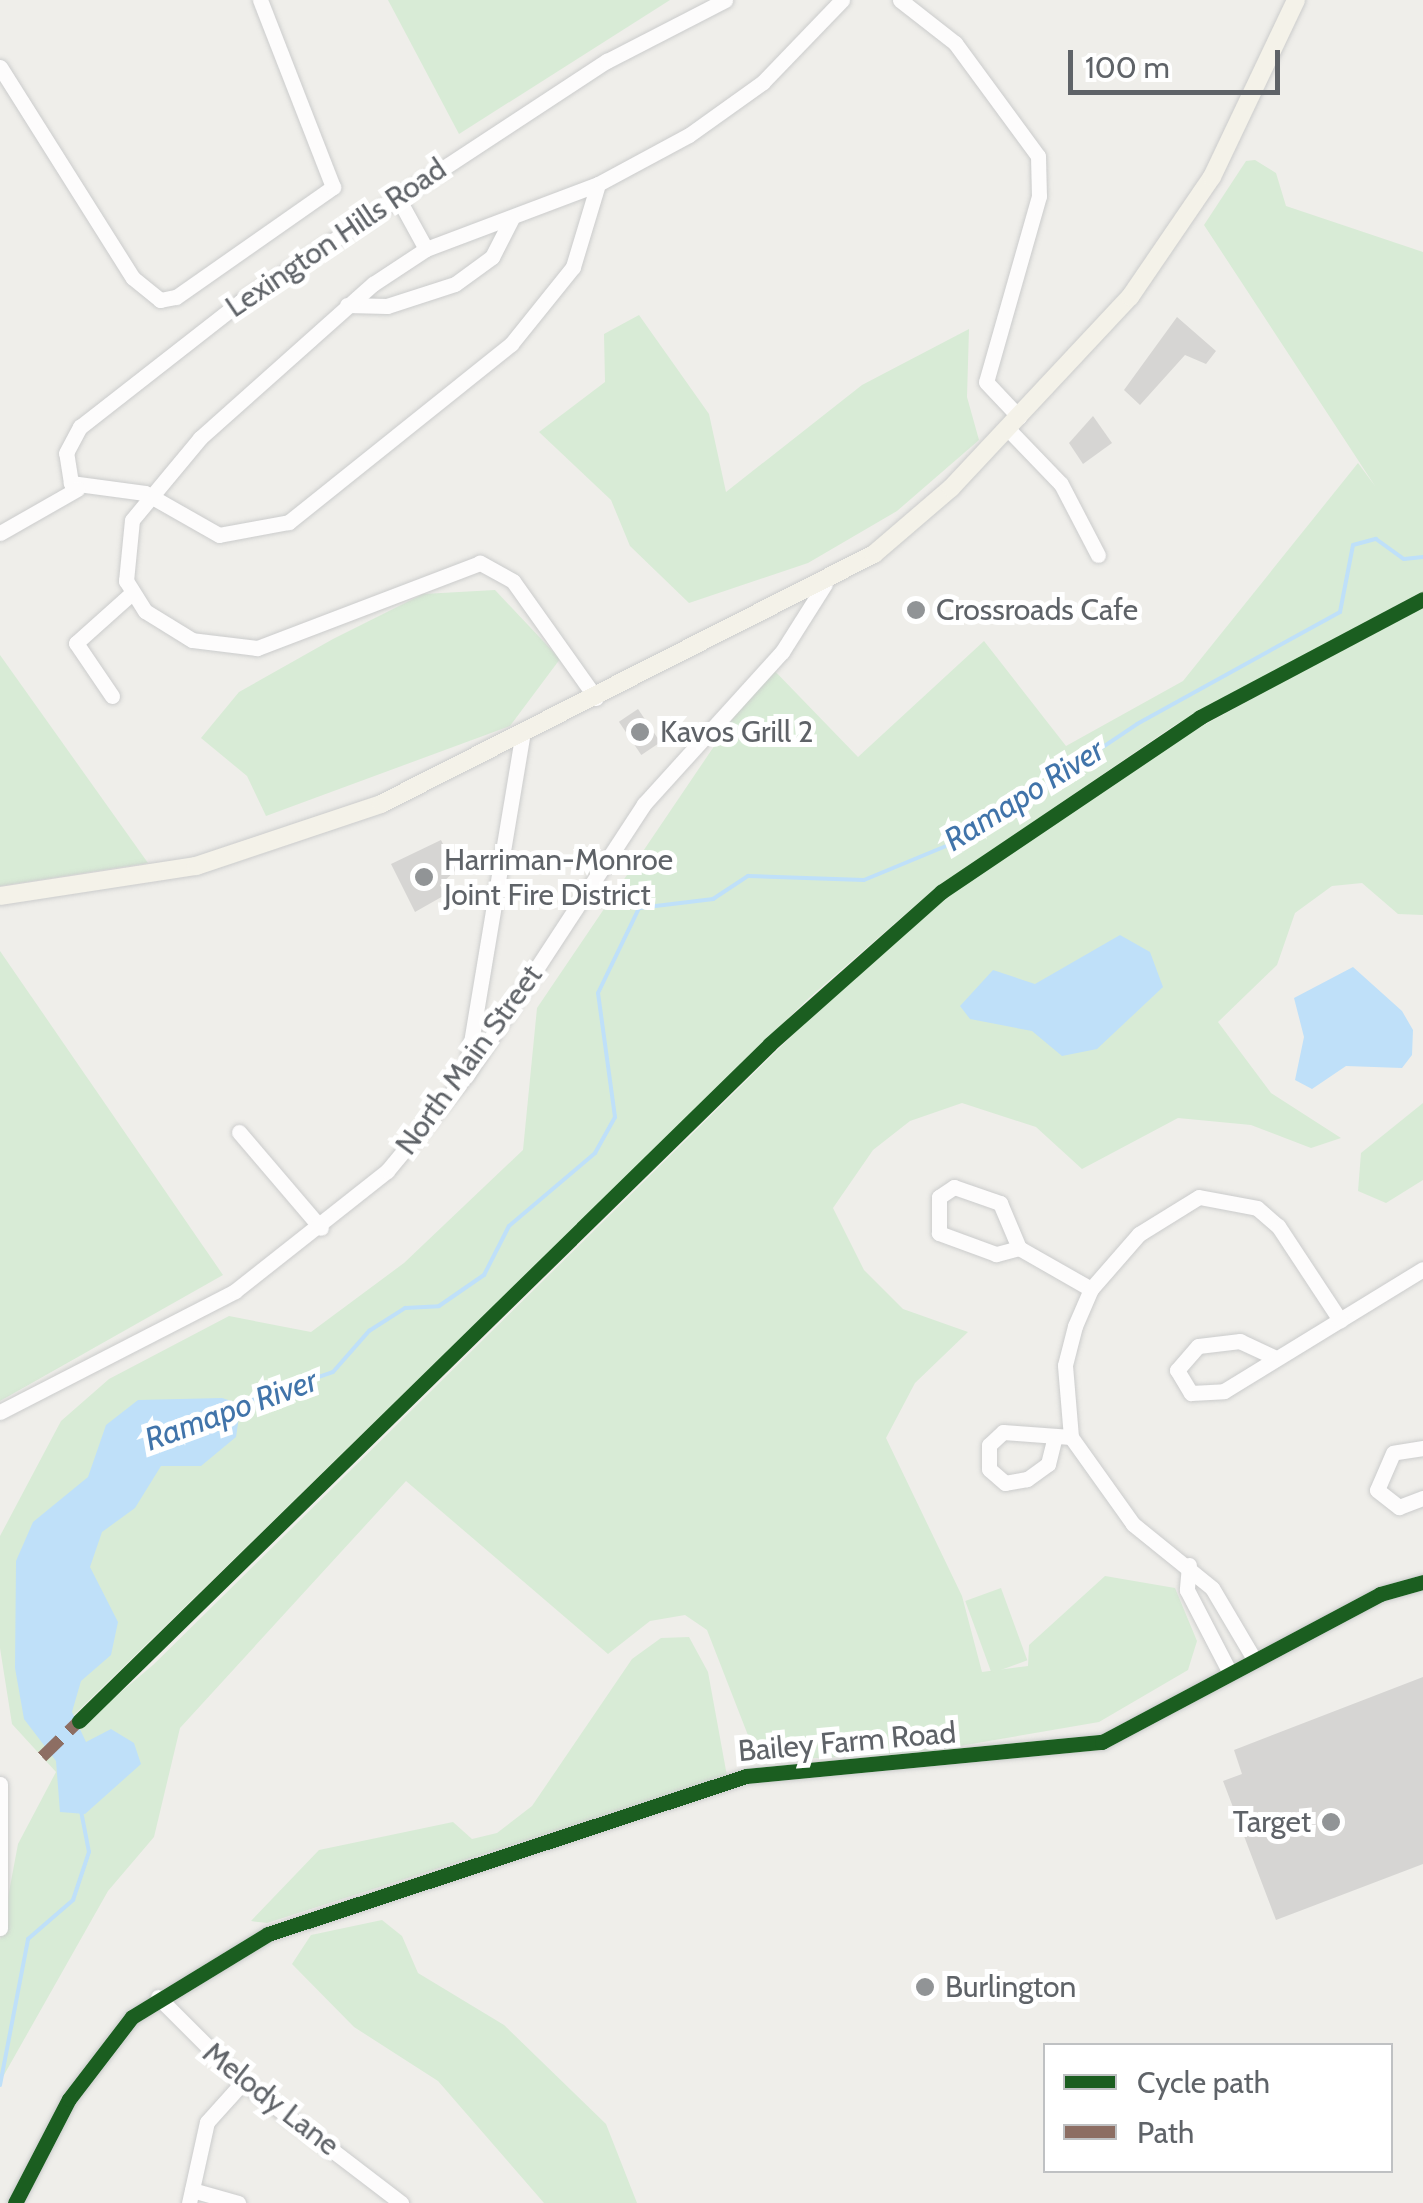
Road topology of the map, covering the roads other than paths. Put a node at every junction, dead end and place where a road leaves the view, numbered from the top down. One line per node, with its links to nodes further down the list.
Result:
1 (260, 0): 6 (street)
2 (725, 0): 8 (street, Lexington Hills Road)
3 (842, 0): 7 (street, Lexington Hills Road)
4 (900, 0): 12 (street)
5 (1296, 0): 12 (main road)
6 (0, 67)
7 (598, 184): 9 (street, Lexington Hills Road); 14 (street)
8 (398, 198): 10 (street); 13 (street, Lexington Hills Road)
9 (512, 218): 10 (street, Lexington Hills Road); 11 (street, Lexington Hills Road)
10 (426, 249): 11 (street, Lexington Hills Road)
11 (346, 305): 14 (street, Lexington Hills Road)
12 (1014, 423): 16 (street); 17 (main road)
13 (78, 490): 14 (street); 15 (street)
14 (145, 494): 18 (street, Lexington Hills Road)
15 (0, 533)
16 (1098, 555)
17 (824, 584): 20 (main road); 23 (street, North Main Street)
18 (132, 593): 19 (street); 20 (street)
19 (112, 696)
20 (596, 698): 21 (main road)
21 (522, 737): 22 (main road); 23 (street)
22 (0, 896)
23 (466, 1076): 25 (street, North Main Street)
24 (238, 1132): 25 (street)
25 (322, 1228): 31 (street, North Main Street)
26 (1019, 1248): 26 (street); 28 (street)
27 (1423, 1269): 29 (street)
28 (1091, 1289): 29 (street); 32 (street)
29 (1340, 1320): 30 (street)
30 (1276, 1358): 30 (street)
31 (0, 1412)
32 (1063, 1437): 32 (street); 35 (street)
33 (1423, 1448): 34 (street)
34 (1423, 1498)
35 (1189, 1565): 37 (street); 38 (street)
36 (1423, 1582): 37 (street, Bailey Farm Road)
37 (1254, 1659): 38 (street, Bailey Farm Road)
38 (1229, 1671): 41 (street, Bailey Farm Road)
39 (0, 1784): 40 (street)
40 (0, 1928)
41 (158, 1997): 42 (street, Melody Lane); 44 (street)
42 (243, 2082): 43 (street); 46 (street, Melody Lane)
43 (190, 2196): 45 (street)
44 (15, 2203)
45 (238, 2203)
46 (401, 2203)

